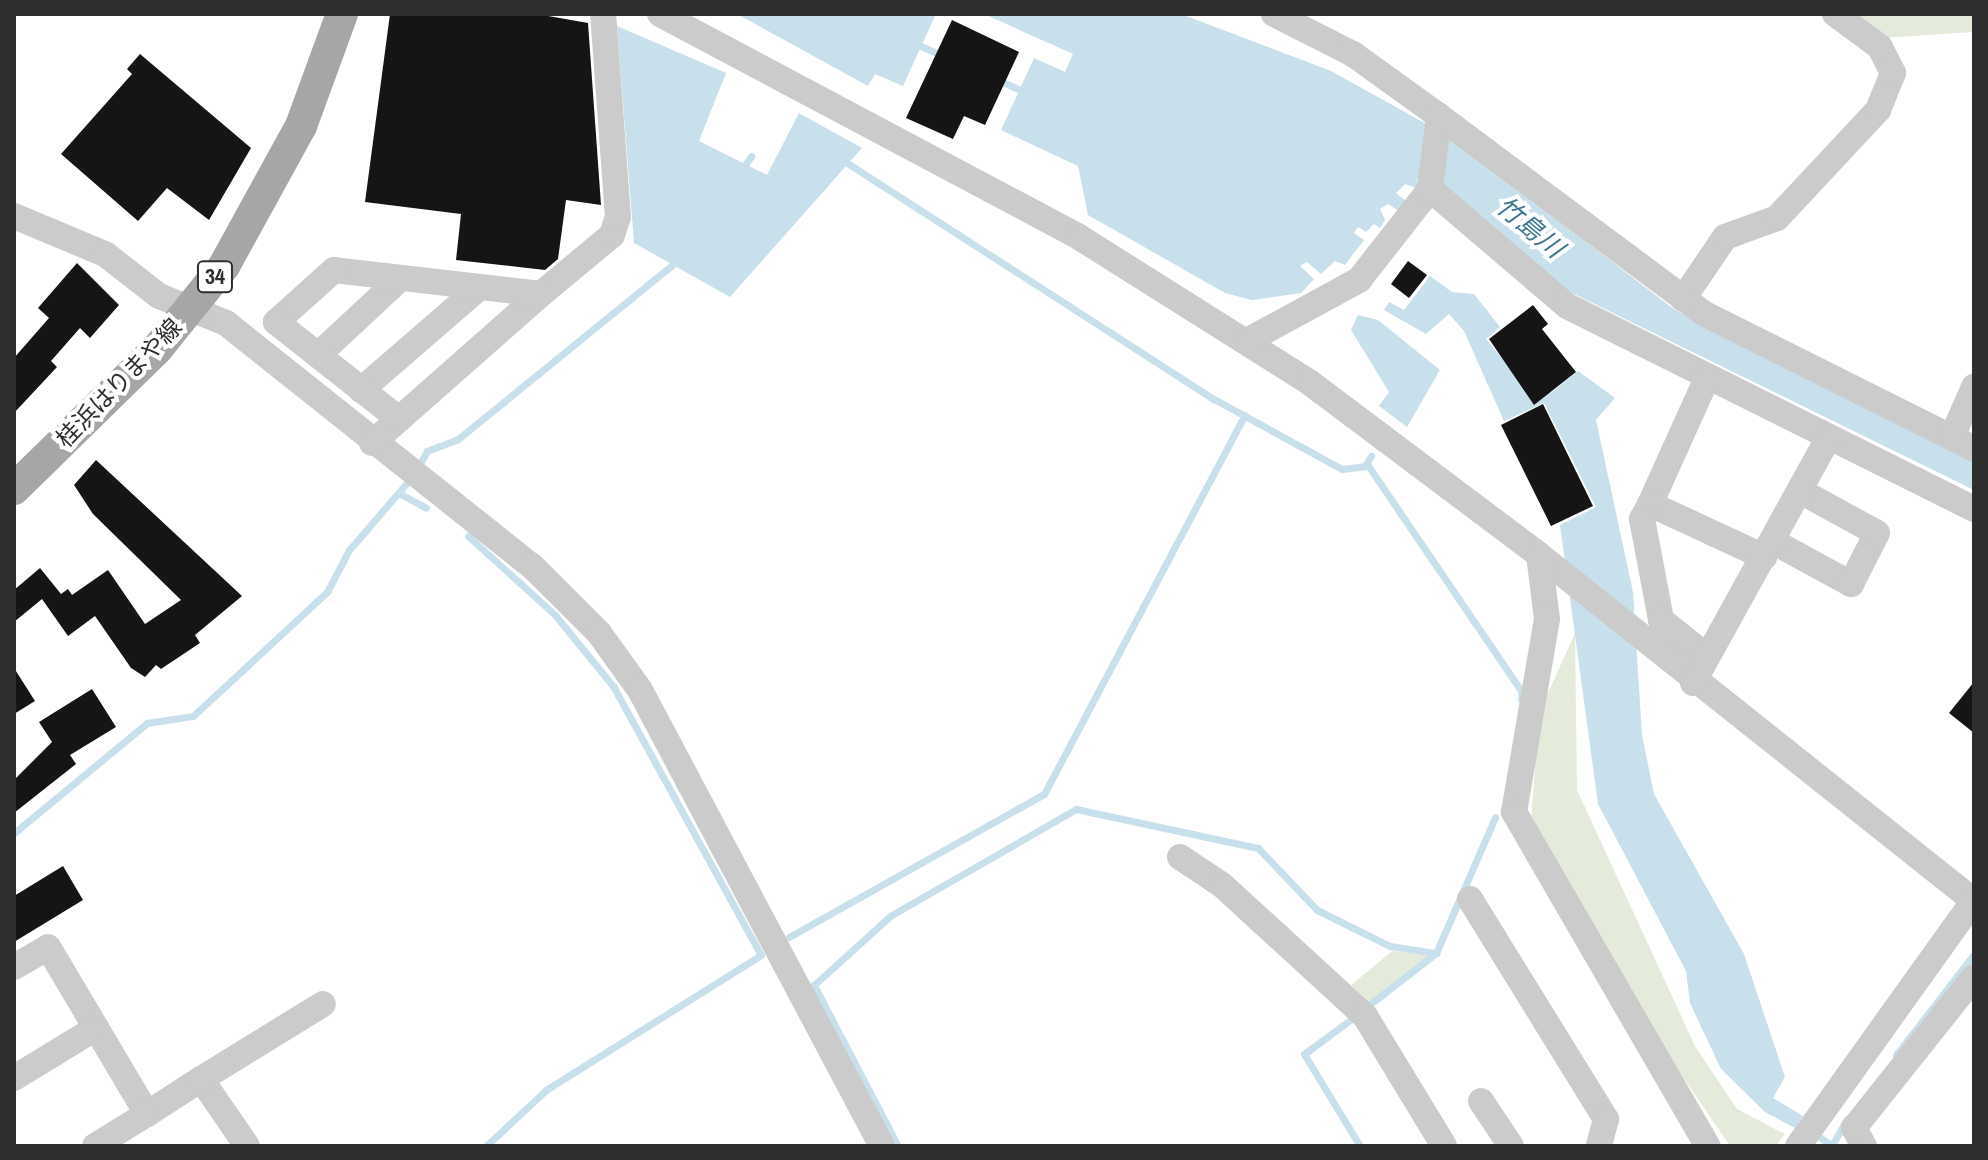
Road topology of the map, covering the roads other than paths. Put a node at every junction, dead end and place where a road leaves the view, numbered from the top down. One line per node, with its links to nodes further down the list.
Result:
1 (342, 14): 13 (main road, 桂浜はりまや線 / 34)
2 (603, 14): 11 (street)
3 (660, 14): 14 (street)
4 (1274, 14): 6 (street)
5 (1835, 14): 12 (street)
6 (1438, 120): 7 (street); 12 (street)
7 (1431, 185): 14 (street); 16 (street)
8 (14, 216): 13 (street)
9 (401, 278): 10 (street); 15 (street); 15 (street)
10 (480, 287): 11 (street); 18 (street)
11 (541, 294): 19 (street)
12 (1683, 299): 22 (street)
13 (191, 309): 21 (street); 23 (main road, 桂浜はりまや線 / 34)
14 (1247, 341): 28 (street)
15 (318, 355): 18 (street)
16 (1707, 378): 20 (street); 25 (street)
17 (1974, 387): 22 (street)
18 (361, 390): 19 (street)
19 (399, 419): 21 (street)
20 (1829, 437): 24 (street); 26 (street)
21 (372, 443): 45 (street)
22 (1963, 443)
23 (14, 489)
24 (1802, 492): 27 (street); 27 (street)
25 (1650, 504): 27 (street); 29 (street)
26 (1974, 509)
27 (1769, 550): 29 (street)
28 (1544, 560): 30 (street); 48 (street)
29 (1705, 655): 30 (street)
30 (1693, 683): 33 (street)
31 (1180, 857): 46 (street)
32 (1470, 899): 42 (street)
33 (1974, 900): 49 (street)
34 (14, 967): 37 (street)
35 (1974, 977): 50 (street)
36 (323, 1004): 39 (street)
37 (96, 1028): 38 (street); 41 (street)
38 (14, 1078)
39 (201, 1079): 41 (street); 44 (street)
40 (1481, 1101): 47 (street)
41 (147, 1114): 43 (street)
42 (1593, 1144)
43 (95, 1146)
44 (247, 1146)
45 (882, 1146)
46 (1444, 1146)
47 (1511, 1146)
48 (1708, 1146)
49 (1798, 1146)
50 (1864, 1146)

